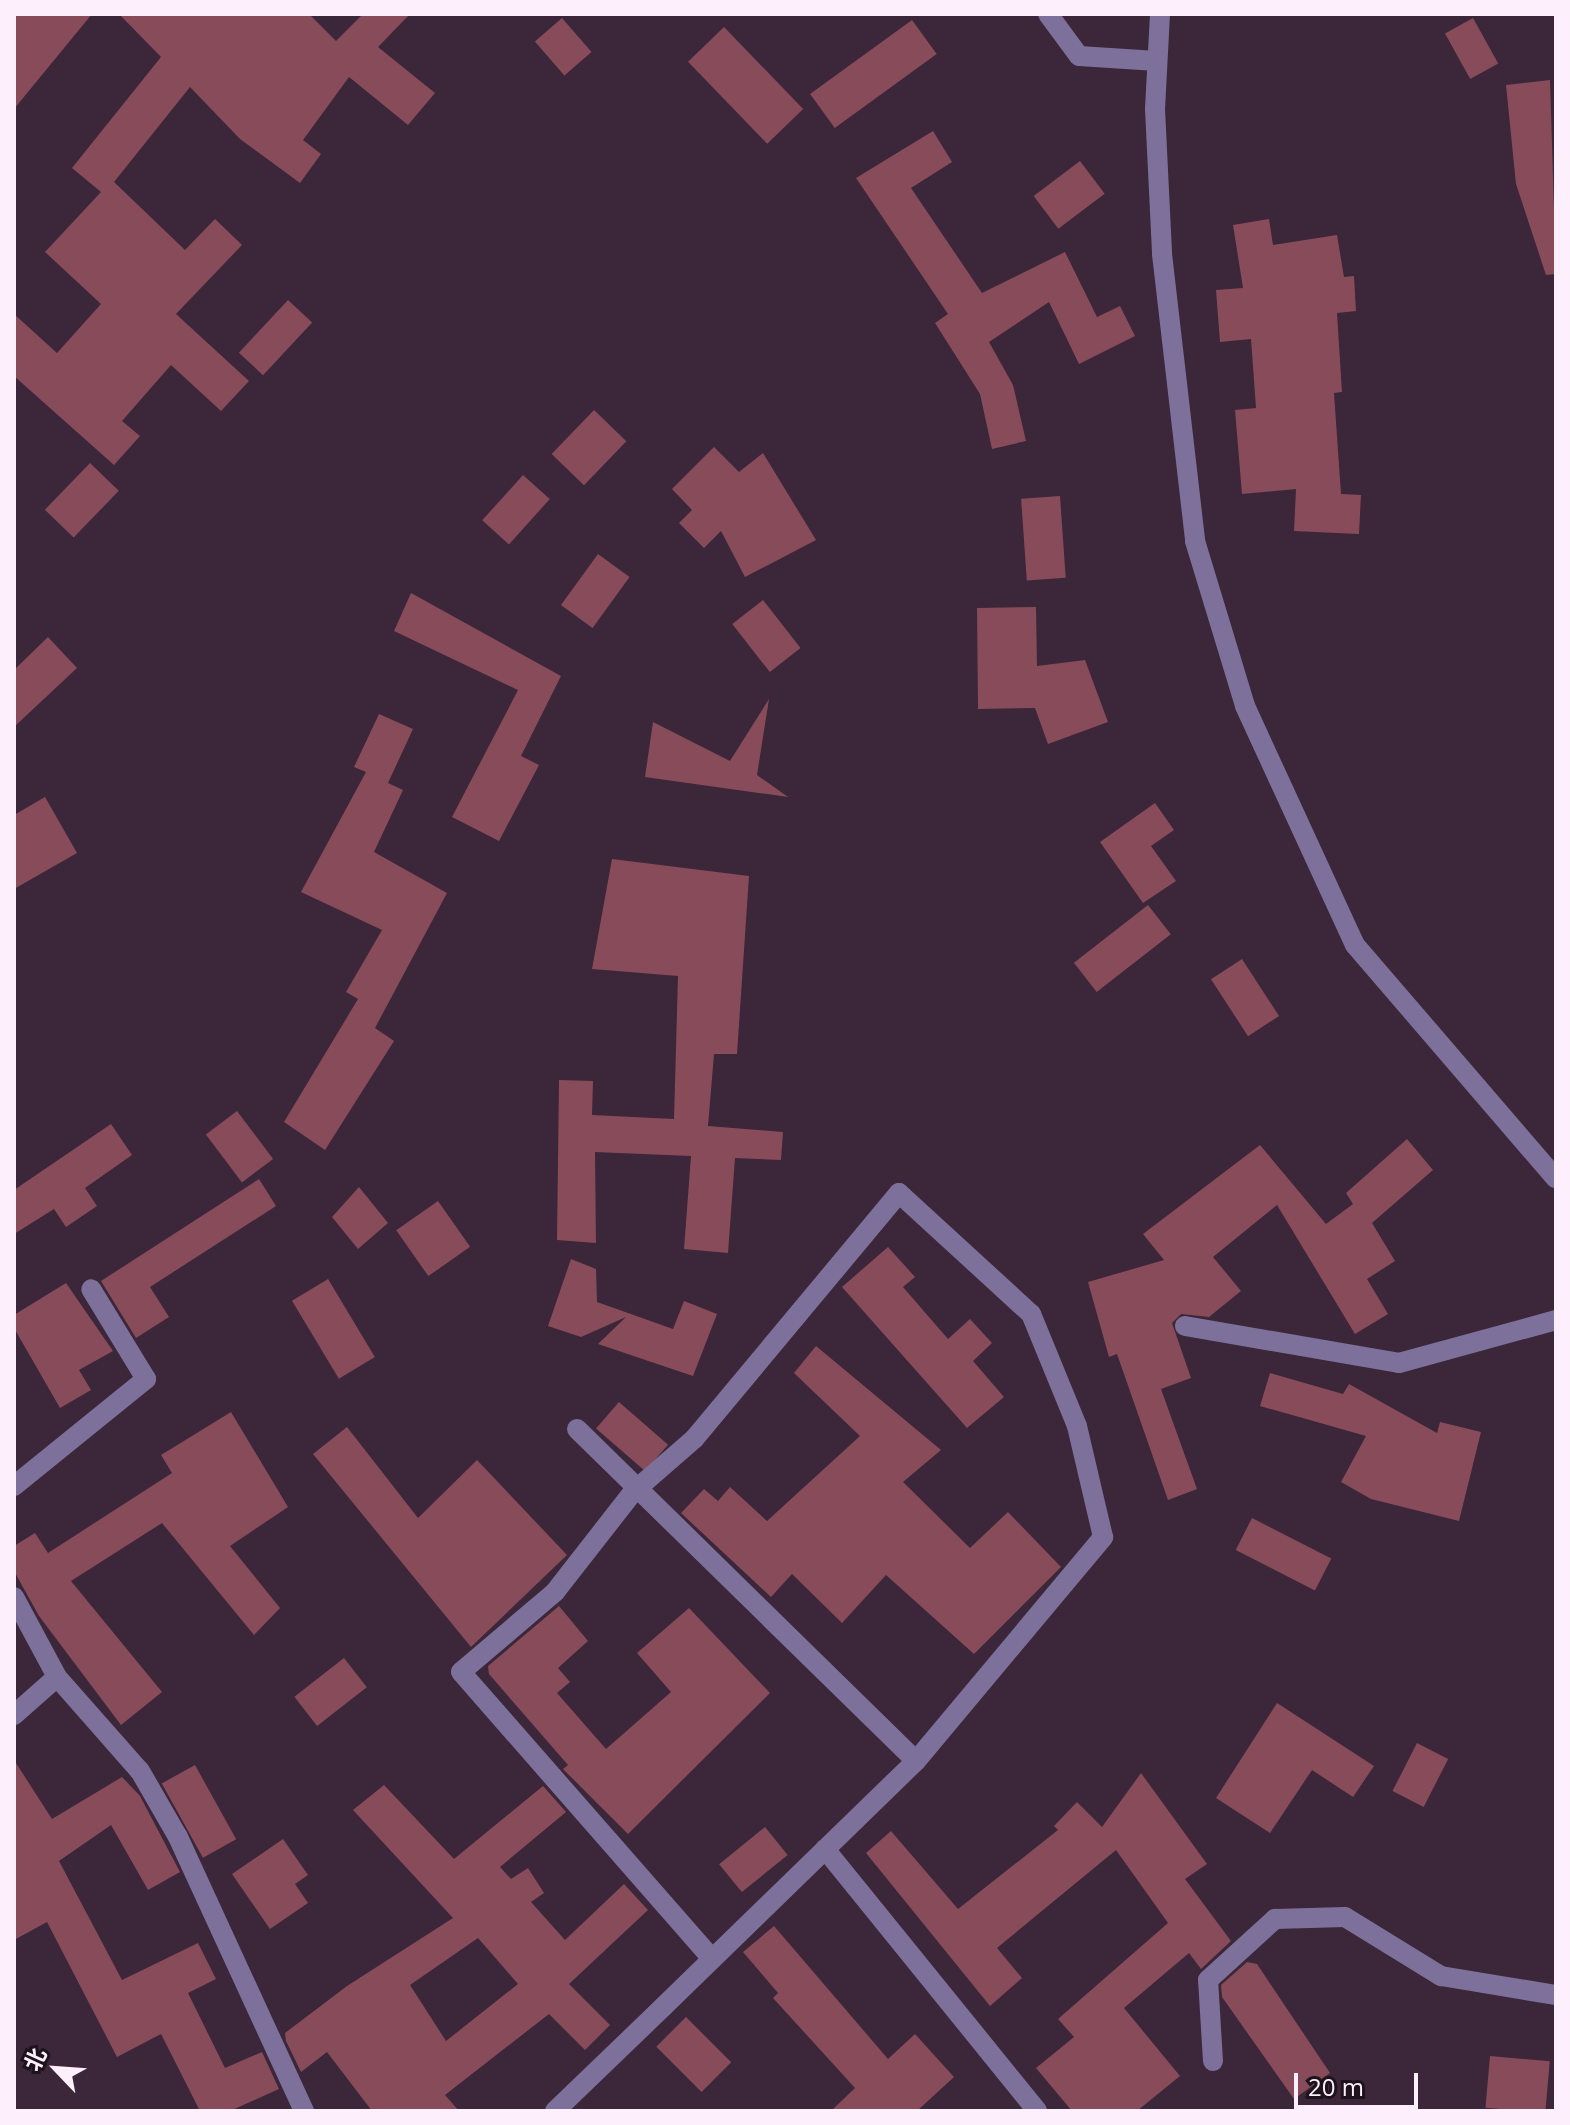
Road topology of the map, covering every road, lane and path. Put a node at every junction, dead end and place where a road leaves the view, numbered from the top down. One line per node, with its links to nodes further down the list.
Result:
1 (1048, 14): 3 (lane)
2 (1160, 14): 3 (lane)
3 (1157, 61): 4 (lane)
4 (1556, 1179)
5 (91, 1289): 9 (lane)
6 (1556, 1320): 7 (lane)
7 (1185, 1326)
8 (577, 1429): 10 (lane)
9 (14, 1486)
10 (633, 1492): 14 (lane); 14 (lane); 16 (lane)
11 (14, 1597): 12 (lane)
12 (57, 1677): 13 (lane); 19 (lane)
13 (14, 1715)
14 (916, 1761): 15 (lane)
15 (825, 1849): 16 (lane); 21 (lane)
16 (712, 1959): 20 (lane)
17 (1556, 1995): 18 (lane)
18 (1213, 2061)
19 (304, 2111)
20 (555, 2111)
21 (1037, 2111)

